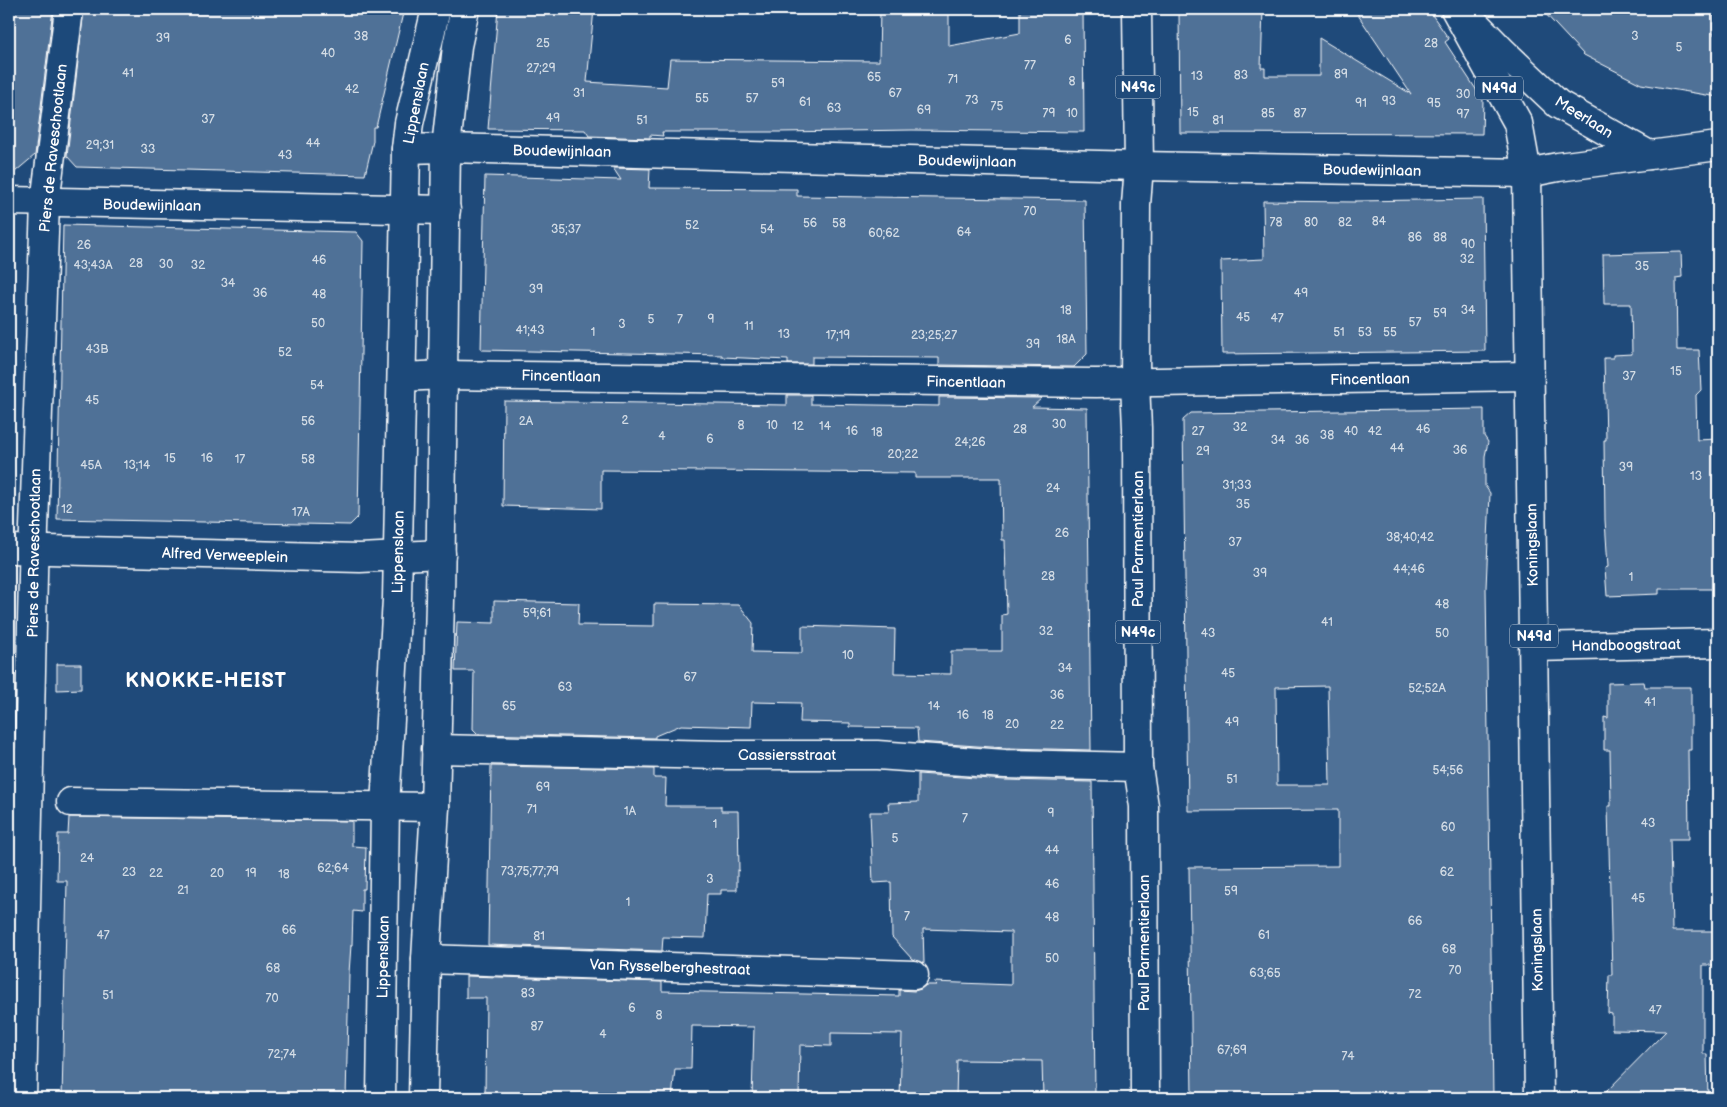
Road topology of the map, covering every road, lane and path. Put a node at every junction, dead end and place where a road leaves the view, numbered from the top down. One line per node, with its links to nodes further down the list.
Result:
1 (69, 9): 14 (street, Piers de Raveschootlaan)
2 (436, 9): 8 (street, Lippenslaan)
3 (465, 9): 7 (street, Lippenslaan)
4 (1137, 9): 11 (street, Paul Parmentierlaan / N49c)
5 (1455, 9): 12 (street, Koningslaan / N49d)
6 (1462, 9): 10 (street, Meerlaan)
7 (446, 148): 8 (street, Boudewijnlaan); 11 (street, Boudewijnlaan); 16 (street, Lippenslaan)
8 (406, 150): 15 (street, Lippenslaan)
9 (1716, 152): 10 (street, Meerlaan)
10 (1649, 155): 12 (street, Meerlaan)
11 (1139, 166): 12 (street, Boudewijnlaan); 20 (street, Paul Parmentierlaan / N49c)
12 (1527, 173): 19 (street, Koningslaan / N49d)
13 (9, 201): 14 (street, Boudewijnlaan)
14 (44, 203): 15 (street, Boudewijnlaan); 21 (street, Piers de Raveschootlaan)
15 (405, 209): 16 (street, Boudewijnlaan); 18 (street, Lippenslaan)
16 (446, 210): 17 (street, Lippenslaan)
17 (444, 375): 18 (street, Fincentlaan); 20 (street, Fincentlaan); 22 (street, Lippenslaan)
18 (402, 376): 23 (street, Lippenslaan)
19 (1529, 376): 20 (street, Fincentlaan); 25 (street, Koningslaan / N49d)
20 (1135, 383): 28 (street, Paul Parmentierlaan / N49c)
21 (21, 549): 23 (street, Alfred Verweeplein); 27 (street, Piers de Raveschootlaan)
22 (441, 554): 23 (street, Alfred Verweeplein); 26 (street, Lippenslaan)
23 (398, 556): 31 (street, Lippenslaan)
24 (1718, 643): 25 (street, Handboogstraat)
25 (1534, 647): 39 (street, Koningslaan / N49d)
26 (436, 749): 28 (street, Cassiersstraat); 32 (street, Lippenslaan)
27 (19, 756): 29 (street, Piers de Raveschootlaan)
28 (1138, 767): 38 (street, Paul Parmentierlaan / N49c)
29 (19, 801): 35 (street, Piers de Raveschootlaan)
30 (71, 802): 31 (street)
31 (385, 806): 32 (street); 36 (street, Lippenslaan)
32 (435, 807): 33 (street, Lippenslaan)
33 (426, 959): 34 (street, Van Rysselberghestraat); 37 (street, Lippenslaan)
34 (914, 975)
35 (22, 1098)
36 (381, 1098)
37 (423, 1098)
38 (1145, 1098)
39 (1539, 1098)

